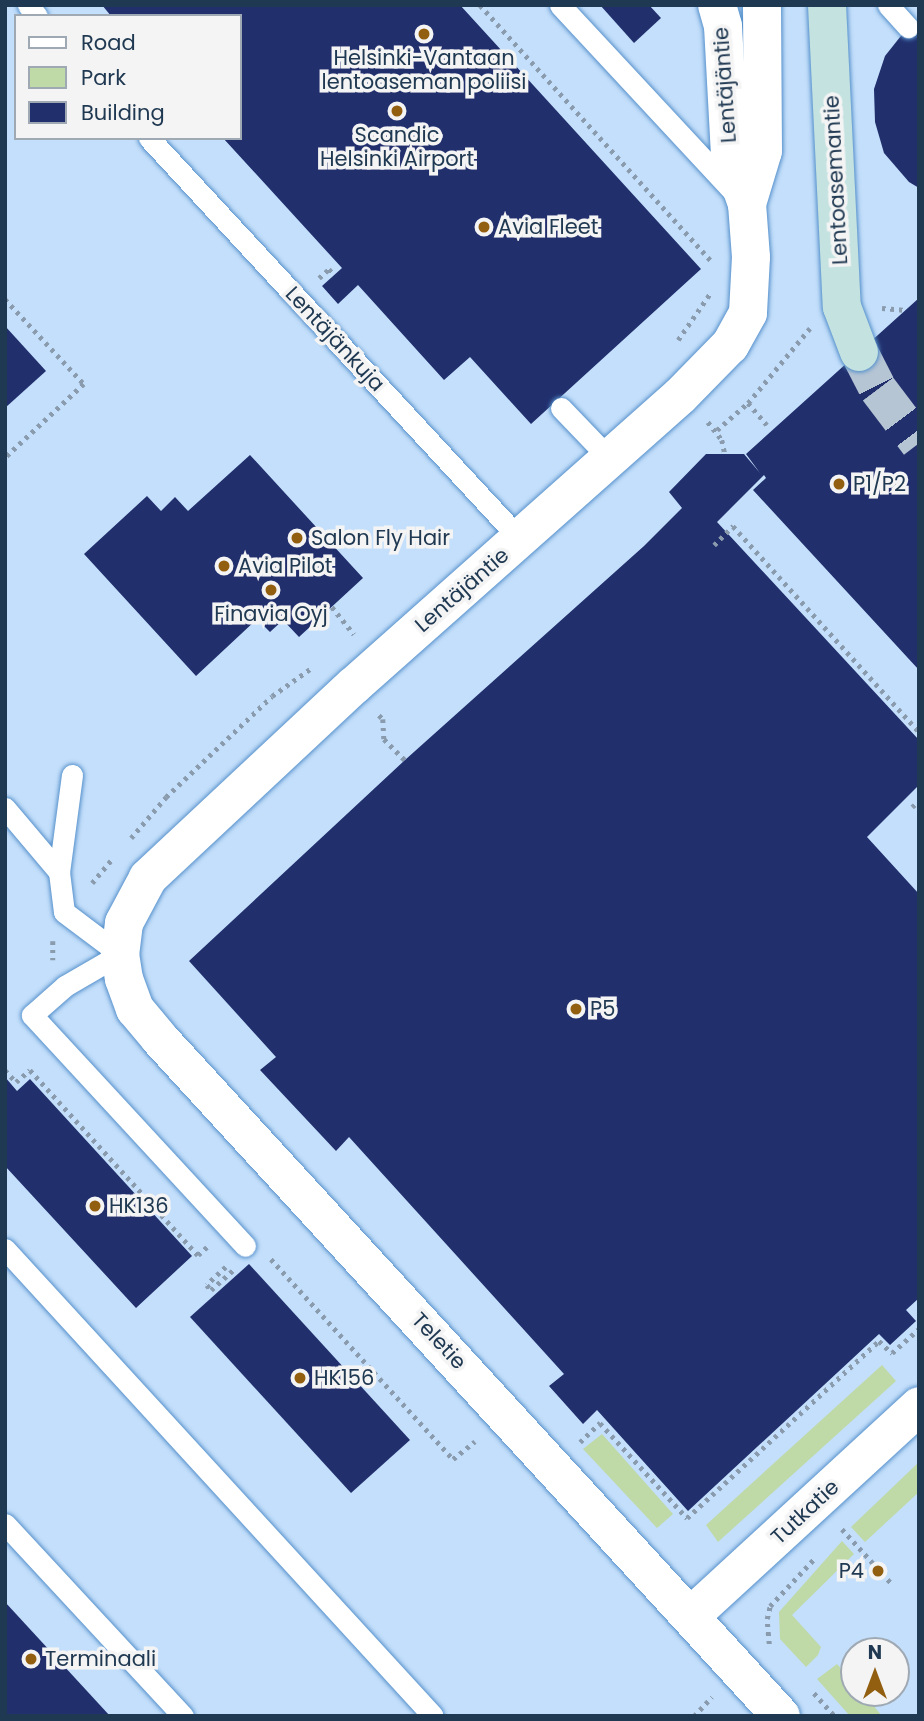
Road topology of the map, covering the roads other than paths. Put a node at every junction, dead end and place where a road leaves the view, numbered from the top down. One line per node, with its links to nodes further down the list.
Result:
1 (560, 5): 8 (lane)
2 (717, 5): 8 (street, Lentäjäntie)
3 (762, 5): 8 (street, Lentäjäntie)
4 (827, 5): 9 (main road, Lentoasemantie, bridge)
5 (888, 5): 6 (lane, bridge)
6 (908, 27)
7 (151, 140): 12 (lane, Lentäjänkuja)
8 (747, 204): 11 (street, Lentäjäntie)
9 (859, 352)
10 (561, 408): 11 (lane)
11 (609, 458): 12 (street, Lentäjäntie)
12 (520, 539): 16 (street, Lentäjäntie)
13 (72, 775): 15 (lane)
14 (5, 808): 15 (lane)
15 (59, 872): 16 (lane)
16 (120, 954): 18 (lane); 21 (street, Teletie)
17 (5, 1249): 23 (lane)
18 (249, 1252)
19 (919, 1406): 21 (street, Tutkatie)
20 (5, 1524): 22 (lane)
21 (691, 1616): 24 (street, Teletie)
22 (183, 1716)
23 (433, 1716)
24 (781, 1716)

